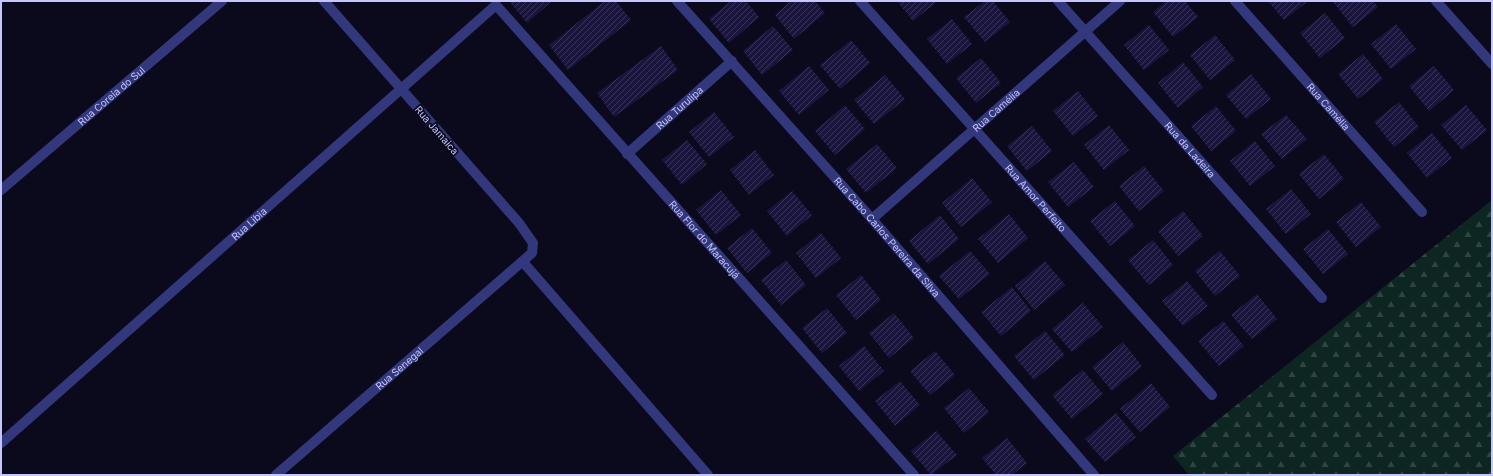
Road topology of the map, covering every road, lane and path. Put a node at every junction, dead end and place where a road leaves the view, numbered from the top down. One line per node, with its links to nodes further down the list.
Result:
1 (222, 1): 16 (street, Rua Coreia do Sul)
2 (324, 1): 13 (street, Rua Jamaica)
3 (677, 1): 11 (street, Rua Cabo Carlos Pereira da Silva)
4 (860, 1): 14 (street, Rua Amor Perfeito)
5 (1058, 1): 10 (street, Rua da Ladeira)
6 (1120, 1): 10 (street, Rua Camélia)
7 (1235, 1): 17 (street, Rua Camélia)
8 (1436, 1): 12 (street)
9 (496, 5): 13 (street, Rua Libia); 15 (street, Rua Flor do Maracujá)
10 (1086, 32): 14 (street, Rua Camélia); 20 (street, Rua da Ladeira)
11 (732, 61): 15 (street, Rua Turulipa); 18 (street, Rua Cabo Carlos Pereira da Silva)
12 (1492, 64)
13 (401, 89): 19 (street, Rua Jamaica); 22 (street, Rua Libia)
14 (973, 129): 18 (street, Rua Camélia); 21 (street, Rua Amor Perfeito)
15 (627, 154): 25 (street, Rua Flor do Maracujá)
16 (1, 190)
17 (1422, 212)
18 (872, 219): 26 (street, Rua Cabo Carlos Pereira da Silva)
19 (523, 262): 23 (street, Rua Senegal); 24 (street)
20 (1322, 298)
21 (1212, 395)
22 (1, 443)
23 (276, 475)
24 (708, 475)
25 (914, 475)
26 (1094, 475)

